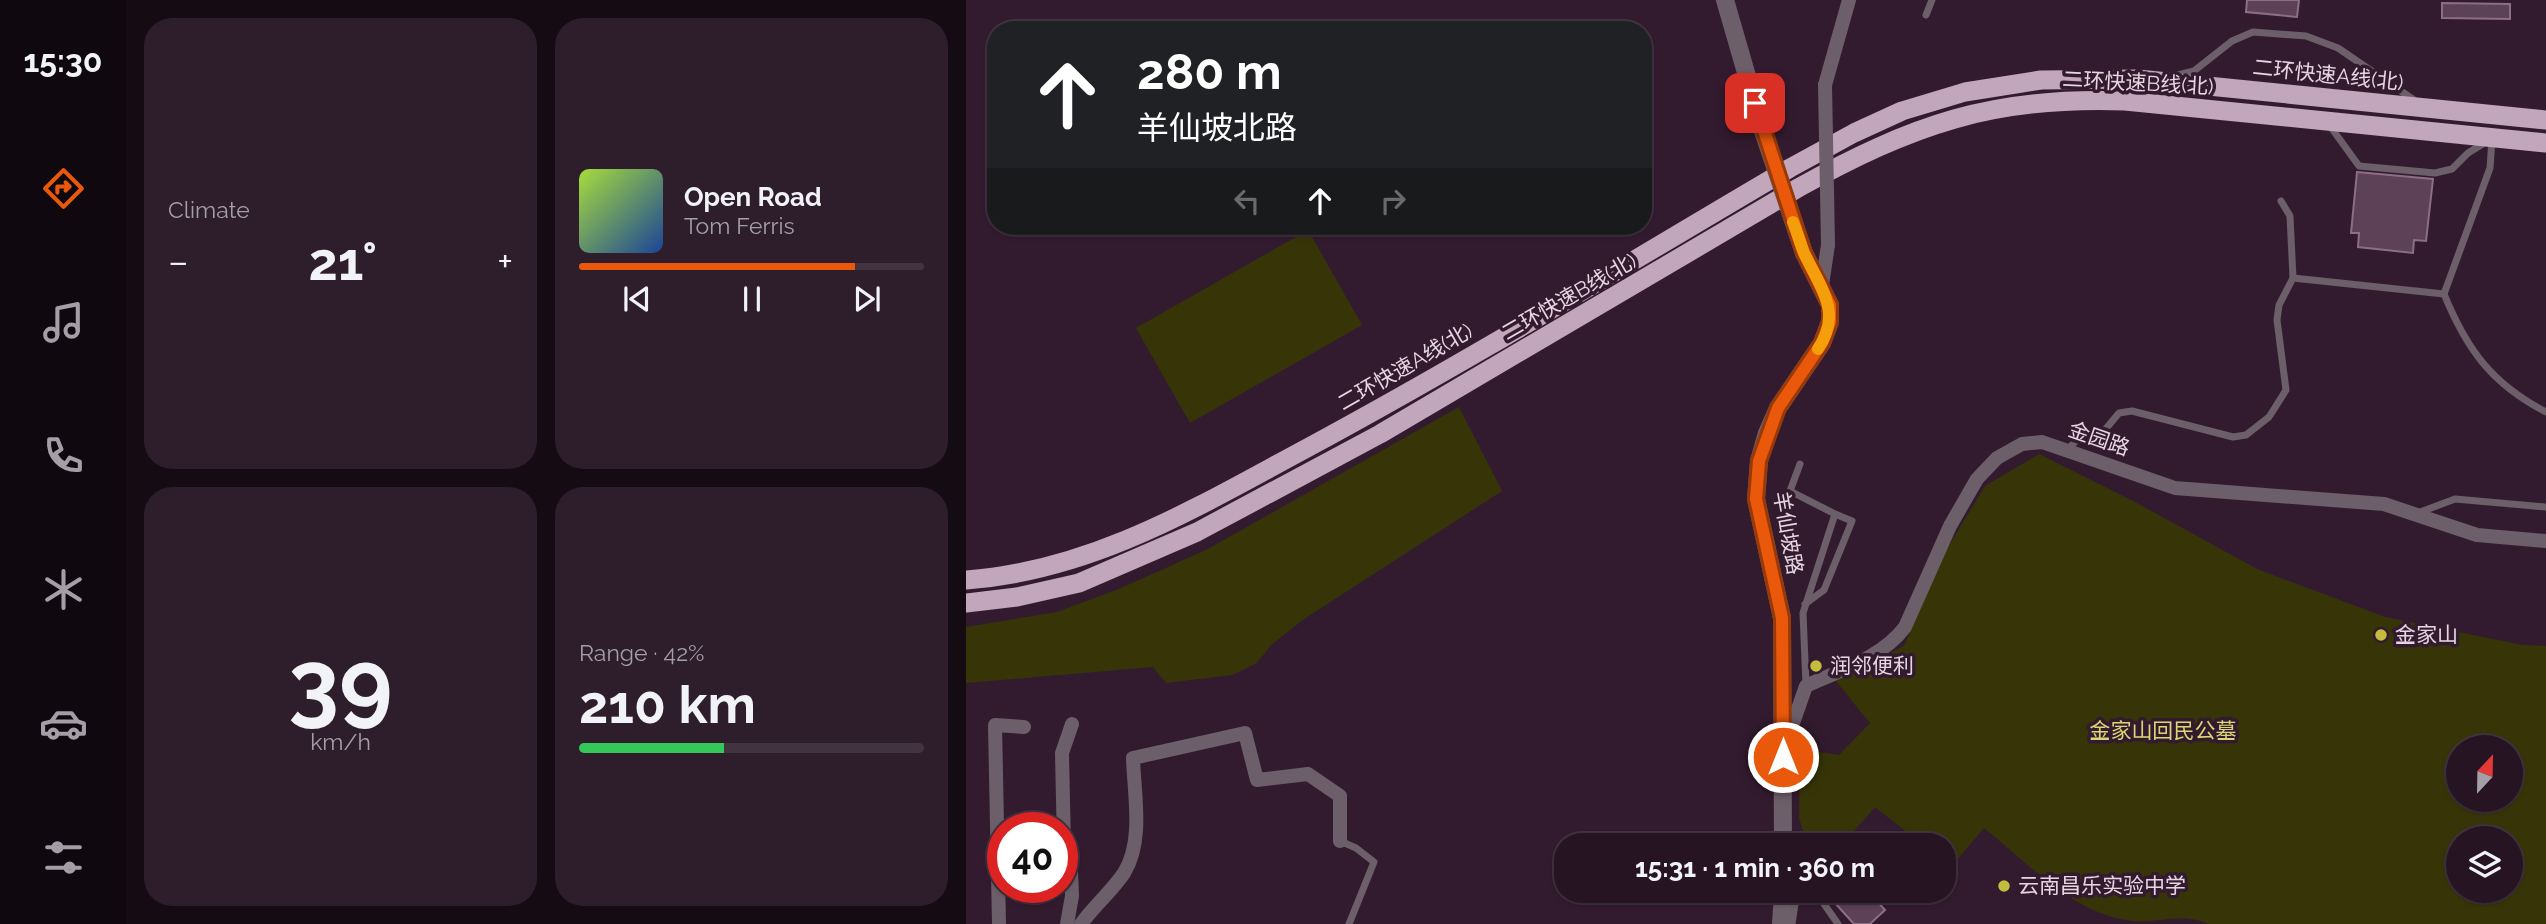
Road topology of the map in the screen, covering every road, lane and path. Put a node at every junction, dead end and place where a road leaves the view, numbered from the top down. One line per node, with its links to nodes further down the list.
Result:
1 (1725, 0): 13 (street, 羊仙坡路, bridge)
2 (1849, 0): 13 (street, bridge)
3 (1932, 0): 4 (lane)
4 (1926, 15)
5 (2156, 80): 6 (highway, 二环快速A线(北)); 6 (lane); 22 (highway, 二环快速A线(北))
6 (2434, 109): 8 (highway, 二环快速A线(北))
7 (2314, 119): 9 (highway, 二环快速B线(北)); 9 (lane); 23 (highway, 二环快速B线(北))
8 (2546, 120)
9 (2492, 138): 10 (highway, 二环快速B线(北)); 14 (lane)
10 (2546, 143)
11 (2281, 201): 12 (lane)
12 (2293, 278): 14 (lane); 16 (lane)
13 (1822, 285): 28 (street, 羊仙坡路)
14 (2444, 294): 15 (lane)
15 (2546, 412)
16 (2068, 449): 20 (street, 金园路); 25 (street, 金园路)
17 (1800, 464): 19 (lane)
18 (2546, 506): 20 (lane)
19 (1835, 514): 24 (lane); 24 (lane)
20 (2415, 514): 21 (street, 金园路)
21 (2546, 541)
22 (966, 580)
23 (966, 603)
24 (1804, 605): 25 (lane)
25 (1806, 686): 28 (street)
26 (1072, 724): 35 (street)
27 (1024, 727): 34 (street)
28 (1783, 732): 29 (street, 羊仙坡路)
29 (1785, 833)
30 (1340, 841): 36 (street); 37 (lane)
31 (1782, 903): 38 (street)
32 (1795, 903): 39 (lane)
33 (1823, 903): 40 (lane)
34 (999, 924)
35 (1067, 924)
36 (1081, 924)
37 (1349, 924)
38 (1781, 924)
39 (1792, 924)
40 (1838, 924)

